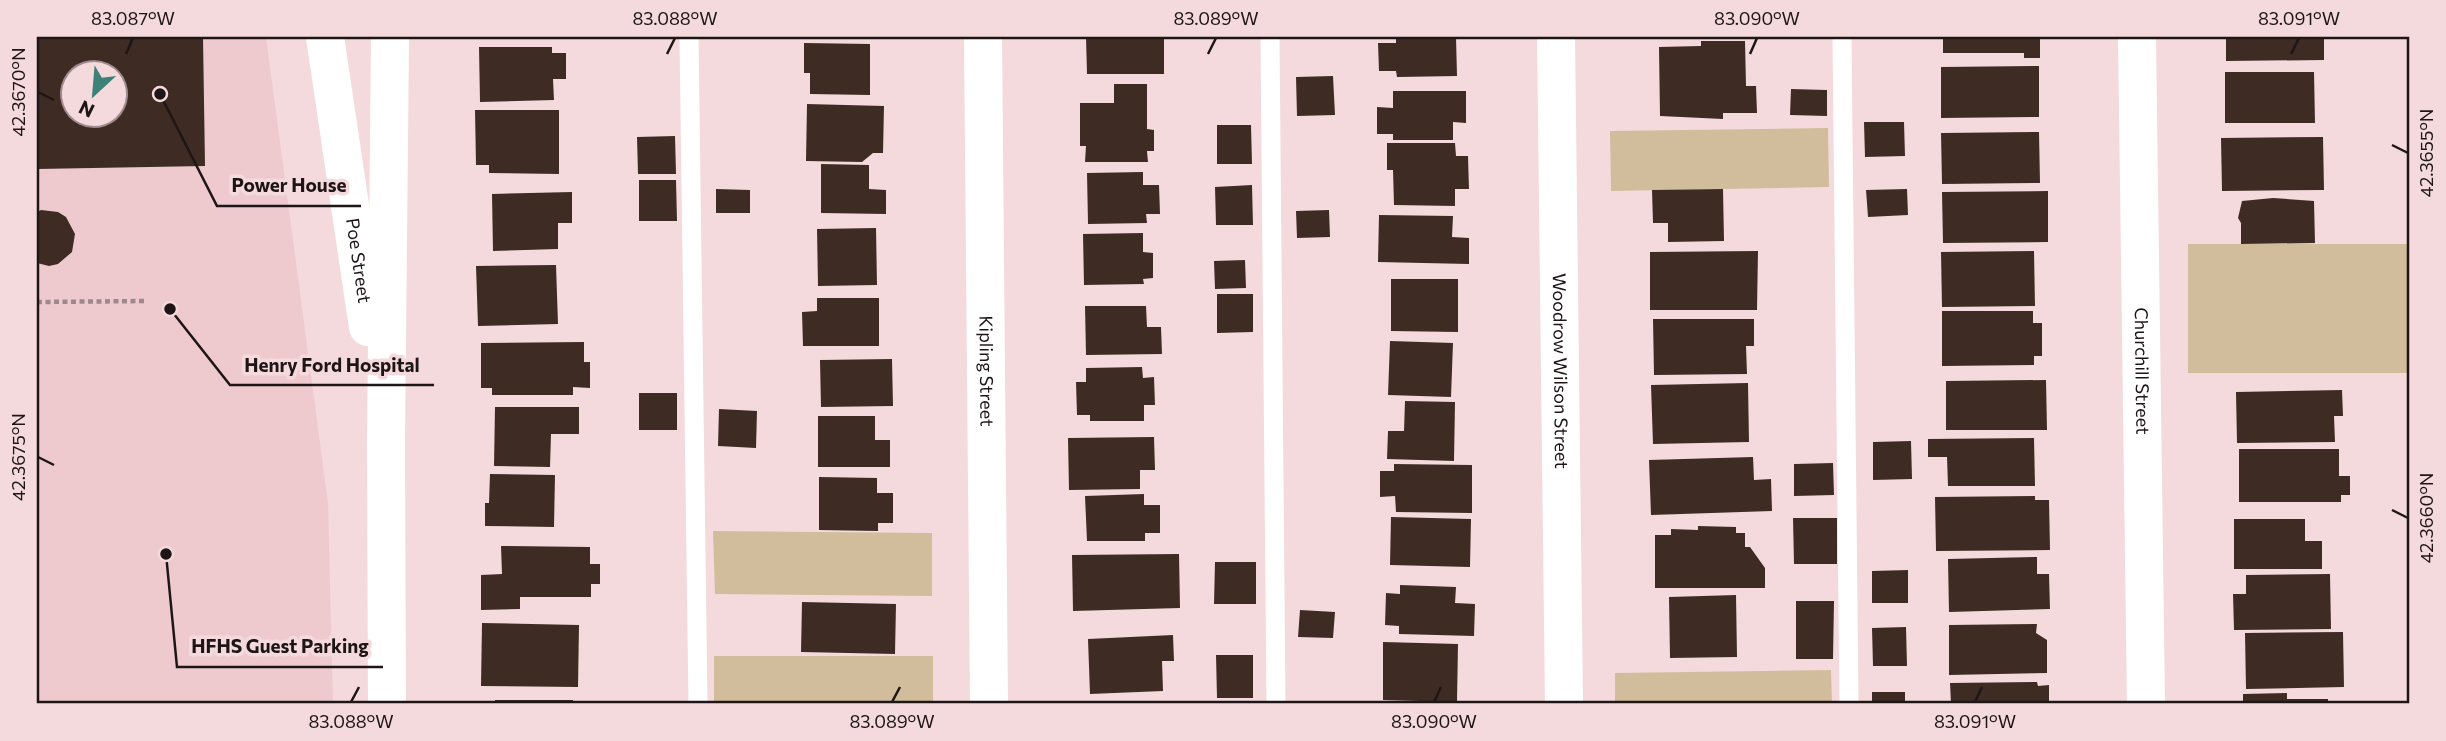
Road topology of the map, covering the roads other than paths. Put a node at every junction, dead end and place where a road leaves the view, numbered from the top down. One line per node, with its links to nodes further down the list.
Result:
1 (325, 37): 9 (street, Poe Street)
2 (390, 37): 9 (street, Poe Street)
3 (690, 37): 11 (lane)
4 (983, 37): 12 (street, Kipling Street)
5 (1270, 37): 13 (lane)
6 (1556, 37): 14 (street, Woodrow Wilson Street)
7 (1842, 37): 15 (lane)
8 (2137, 37): 16 (street, Churchill Street)
9 (386, 443): 10 (street, Poe Street)
10 (387, 704)
11 (698, 704)
12 (989, 704)
13 (1276, 704)
14 (1564, 704)
15 (1849, 704)
16 (2146, 704)

